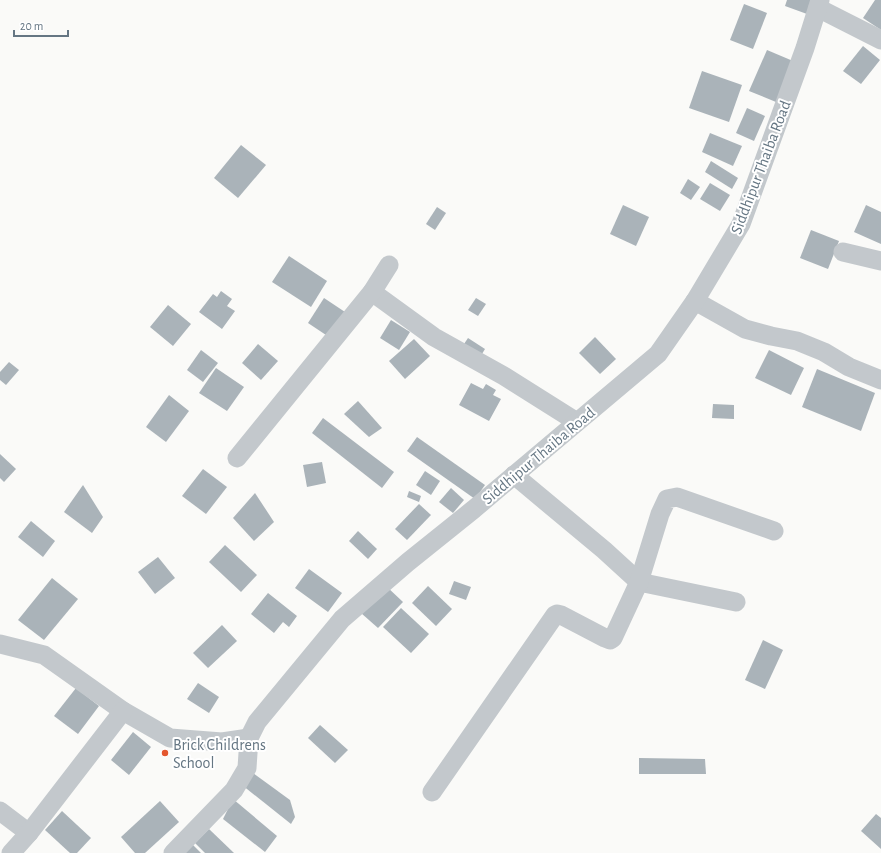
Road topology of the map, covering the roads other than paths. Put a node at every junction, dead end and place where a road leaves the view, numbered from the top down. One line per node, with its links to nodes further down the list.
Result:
1 (819, 4): 2 (street); 7 (street, Siddhipur Thaiba Road)
2 (881, 40)
3 (843, 252): 4 (street)
4 (881, 261)
5 (389, 265): 6 (street)
6 (372, 292): 9 (street); 10 (street)
7 (695, 301): 8 (street); 9 (street, Siddhipur Thaiba Road)
8 (881, 380)
9 (577, 422): 11 (street, Siddhipur Thaiba Road)
10 (237, 458)
11 (514, 475): 13 (street); 17 (street, Siddhipur Thaiba Road)
12 (774, 531): 13 (street)
13 (639, 582): 14 (street); 18 (street)
14 (736, 602)
15 (0, 644): 16 (street)
16 (123, 711): 17 (street); 20 (street)
17 (249, 738): 22 (street, Siddhipur Thaiba Road)
18 (432, 792)
19 (0, 810): 20 (street)
20 (29, 833): 21 (street)
21 (11, 853)
22 (173, 853)

